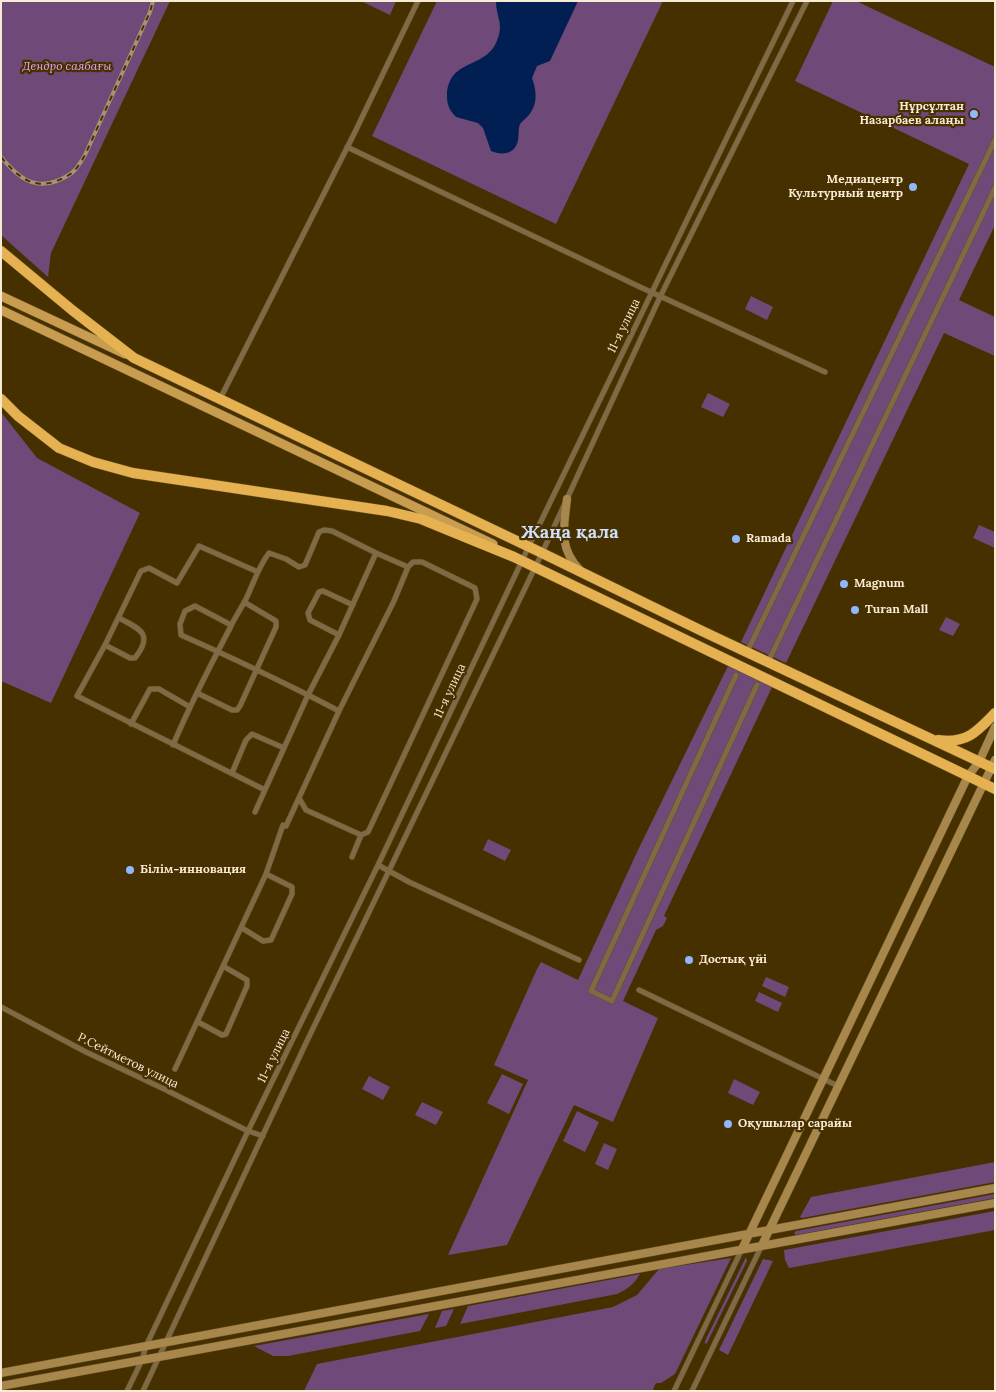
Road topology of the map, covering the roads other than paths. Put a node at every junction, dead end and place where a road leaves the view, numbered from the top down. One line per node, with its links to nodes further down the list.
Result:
1 (418, 1): 5 (street)
2 (792, 1): 8 (street, 11-я улица)
3 (807, 1): 10 (street, 11-я улица)
4 (995, 140): 31 (street)
5 (347, 147): 8 (street); 15 (street)
6 (995, 188): 33 (street)
7 (1, 251): 12 (highway)
8 (652, 292): 10 (street); 17 (street, 11-я улица)
9 (1, 296): 12 (main road)
10 (660, 297): 13 (street); 16 (street, 11-я улица)
11 (1, 310): 20 (main road)
12 (134, 358): 15 (highway)
13 (825, 372)
14 (1, 399): 20 (highway)
15 (220, 400): 17 (highway)
16 (567, 499): 19 (street, 11-я улица); 24 (main road)
17 (528, 546): 19 (highway); 20 (street, 11-я улица)
18 (376, 553): 21 (street); 23 (street); 26 (street)
19 (542, 553): 22 (street, 11-я улица); 24 (highway)
20 (518, 559): 22 (highway); 58 (street, 11-я улица)
21 (408, 567): 40 (street); 56 (street)
22 (534, 567): 50 (highway); 59 (street, 11-я улица)
23 (258, 572): 25 (street); 27 (street)
24 (583, 573): 44 (highway)
25 (244, 602): 28 (street); 34 (street)
26 (353, 605): 29 (street); 29 (street)
27 (119, 618): 30 (street); 30 (street)
28 (231, 625): 32 (street); 32 (street)
29 (338, 635): 38 (street)
30 (105, 645): 42 (street)
31 (749, 648)
32 (218, 651): 34 (street); 37 (street)
33 (770, 658)
34 (256, 668): 37 (street); 38 (street)
35 (736, 675): 36 (street)
36 (757, 685)
37 (197, 692): 39 (street)
38 (308, 695): 40 (street); 46 (street)
39 (190, 707): 42 (street); 45 (street)
40 (339, 711): 54 (street)
41 (995, 713): 44 (highway)
42 (131, 724): 45 (street)
43 (995, 727): 47 (main road)
44 (931, 739): 47 (highway)
45 (172, 745): 49 (street)
46 (284, 748): 49 (street); 53 (street)
47 (979, 762): 48 (highway); 50 (main road)
48 (994, 766): 51 (main road)
49 (232, 772): 53 (street)
50 (968, 776): 51 (highway); 68 (main road)
51 (984, 784): 52 (highway); 69 (main road)
52 (995, 789)
53 (265, 790): 55 (street)
54 (299, 798): 56 (street); 60 (street)
55 (255, 812)
56 (361, 835): 57 (street)
57 (352, 857)
58 (378, 865): 59 (street); 70 (street, 11-я улица)
59 (389, 870): 62 (street); 71 (street, 11-я улица)
60 (266, 874): 61 (street); 61 (street)
61 (242, 928): 63 (street)
62 (579, 960)
63 (223, 966): 66 (street); 66 (street)
64 (639, 990): 68 (street)
65 (1, 1007): 70 (street, Р.Сейтметов улица)
66 (198, 1022): 67 (street)
67 (175, 1068)
68 (823, 1078): 69 (street); 75 (main road)
69 (838, 1086): 74 (main road)
70 (248, 1131): 71 (street, Р.Сейтметов улица); 79 (street, 11-я улица)
71 (263, 1136): 78 (street, 11-я улица)
72 (995, 1188): 74 (main road)
73 (995, 1203): 76 (main road)
74 (769, 1231): 75 (main road); 76 (main road)
75 (748, 1235): 77 (main road); 78 (main road)
76 (762, 1245): 77 (main road); 87 (street)
77 (742, 1248): 80 (main road); 86 (street)
78 (166, 1343): 79 (main road); 80 (street, 11-я улица)
79 (146, 1346): 81 (street, 11-я улица); 82 (main road)
80 (160, 1356): 81 (main road); 85 (street, 11-я улица)
81 (142, 1360): 83 (main road); 84 (street, 11-я улица)
82 (1, 1373)
83 (1, 1386)
84 (127, 1391)
85 (143, 1391)
86 (674, 1391)
87 (692, 1391)

